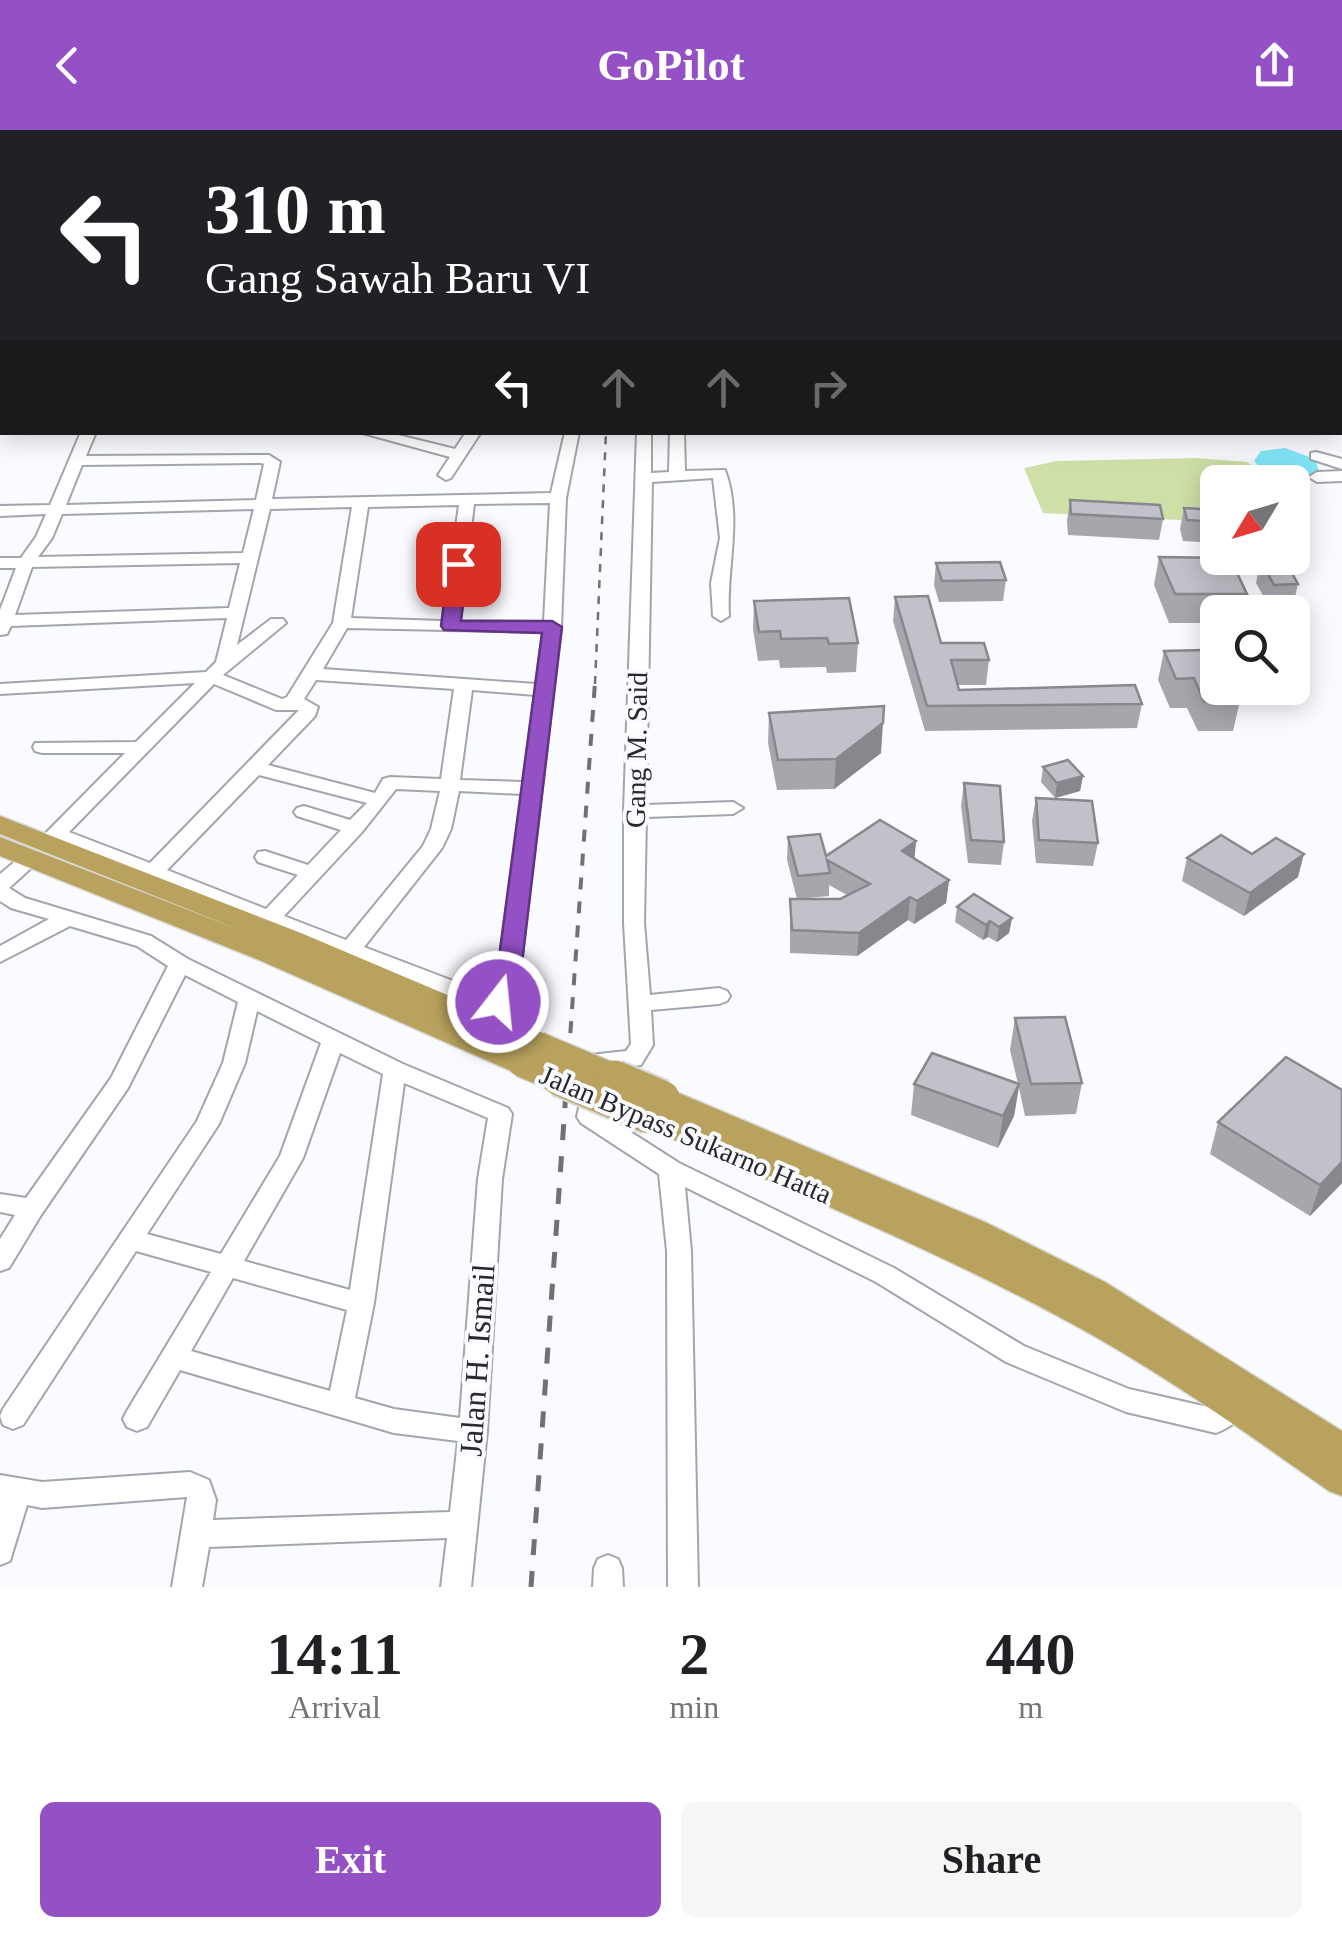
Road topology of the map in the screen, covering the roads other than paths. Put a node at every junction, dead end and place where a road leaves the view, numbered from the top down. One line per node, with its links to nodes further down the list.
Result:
1 (87, 435): 9 (street)
2 (472, 435): 7 (street)
3 (571, 435): 16 (street)
4 (644, 435): 15 (street, Gang M. Said)
5 (678, 435): 11 (street)
6 (413, 438): 7 (street)
7 (457, 454): 12 (street)
8 (1316, 456): 10 (street)
9 (77, 461): 19 (street); 20 (street)
10 (1342, 464)
11 (677, 473): 15 (street); 26 (street)
12 (446, 475)
13 (1342, 476): 14 (street)
14 (1317, 477)
15 (643, 480): 45 (street, Gang M. Said)
16 (558, 498): 17 (street); 31 (street)
17 (467, 500): 18 (street); 30 (street)
18 (361, 502): 19 (street); 28 (street)
19 (263, 504): 20 (street); 22 (street)
20 (56, 510): 21 (street); 24 (street)
21 (0, 512)
22 (249, 558): 24 (street); 25 (street)
23 (0, 562): 24 (street)
24 (26, 562): 29 (street)
25 (236, 613): 29 (street); 32 (street)
26 (721, 616)
27 (277, 622): 32 (street)
28 (342, 623): 30 (street); 33 (street)
29 (2, 626)
30 (451, 626): 31 (street)
31 (552, 627): 36 (street)
32 (218, 670): 35 (street); 37 (street); 39 (street)
33 (311, 674): 34 (street); 37 (street)
34 (464, 687): 36 (street); 41 (street)
35 (0, 689)
36 (544, 690): 42 (street)
37 (293, 700): 40 (street)
38 (42, 747): 39 (street)
39 (142, 748): 48 (street)
40 (256, 768): 43 (street); 50 (street)
41 (453, 783): 42 (street); 43 (street); 55 (street)
42 (529, 788): 55 (street)
43 (380, 800): 47 (street)
44 (733, 808): 45 (street)
45 (634, 811): 60 (street, Gang M. Said)
46 (304, 812): 47 (street)
47 (355, 828): 51 (street)
48 (20, 843): 50 (street); 52 (street); 63 (highway, Jalan Bypass Sukarno Hatta, bridge)
49 (266, 857): 51 (street)
50 (153, 872): 54 (street)
51 (312, 873): 54 (street)
52 (0, 888): 53 (street)
53 (70, 917): 56 (street); 57 (street)
54 (269, 919): 55 (street)
55 (350, 950)
56 (0, 955)
57 (180, 964): 59 (street); 66 (street)
58 (719, 996): 60 (street)
59 (250, 999): 61 (street); 67 (street)
60 (640, 1004): 64 (street, Gang M. Said)
61 (334, 1040): 62 (street); 69 (street)
62 (395, 1070): 70 (street); 76 (street, Jalan H. Ismail)
63 (655, 1107): 73 (highway, Jalan Bypass Sukarno Hatta); 77 (highway, Jalan Bypass Sukarno Hatta)
64 (671, 1170): 73 (street); 85 (street)
65 (0, 1203): 66 (street)
66 (32, 1208): 68 (street)
67 (132, 1240): 69 (street); 74 (street)
68 (0, 1262)
69 (228, 1269): 70 (street); 71 (street)
70 (361, 1303): 72 (street)
71 (174, 1357): 72 (street); 75 (street)
72 (340, 1406): 76 (street)
73 (1235, 1406): 78 (highway, Jalan Bypass Sukarno Hatta)
74 (14, 1417)
75 (138, 1420)
76 (473, 1430): 80 (street, Jalan H. Ismail)
77 (1342, 1451)
78 (1342, 1479)
79 (8, 1489): 81 (street); 82 (street)
80 (462, 1525): 81 (street); 84 (street, Jalan H. Ismail)
81 (197, 1534): 83 (street)
82 (0, 1552)
83 (187, 1587)
84 (456, 1587)
85 (683, 1587)

